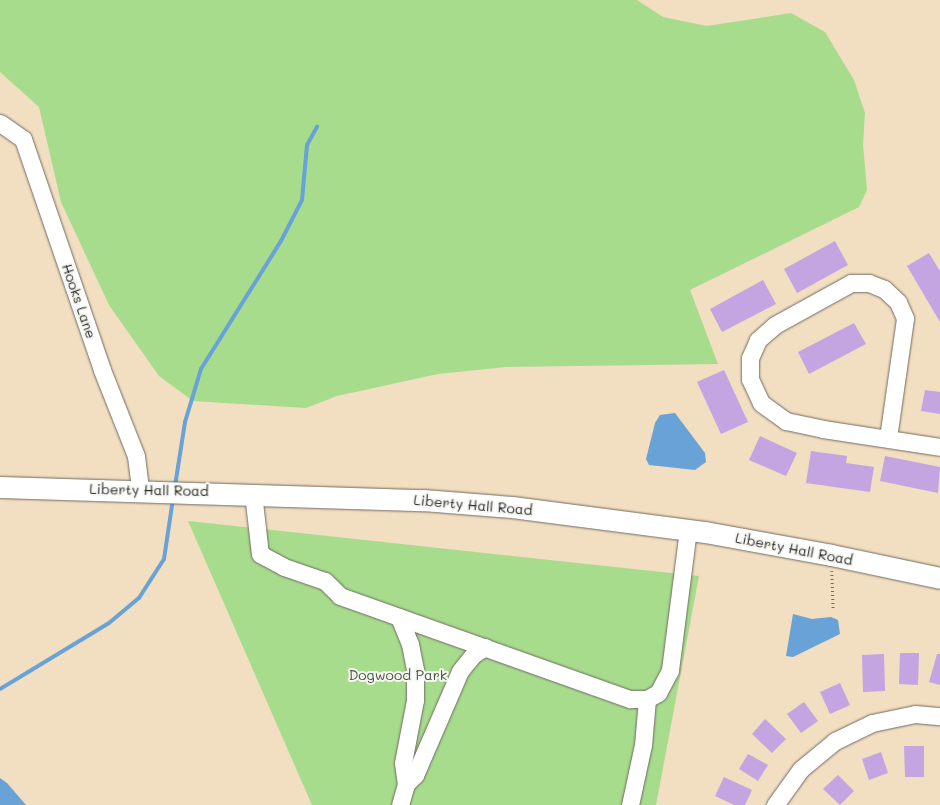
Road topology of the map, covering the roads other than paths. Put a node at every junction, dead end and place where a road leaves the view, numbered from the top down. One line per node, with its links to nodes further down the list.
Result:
1 (0, 123): 5 (street, Hooks Lane)
2 (888, 438): 2 (street); 3 (street)
3 (940, 447)
4 (0, 487): 5 (main road, Liberty Hall Road)
5 (140, 490): 6 (main road, Liberty Hall Road)
6 (253, 493): 7 (main road, Liberty Hall Road); 9 (street)
7 (688, 530): 8 (main road, Liberty Hall Road); 11 (street)
8 (940, 578)
9 (399, 617): 10 (street); 13 (street)
10 (485, 647): 11 (street); 13 (street)
11 (647, 699): 15 (street)
12 (940, 716): 16 (street)
13 (406, 784): 14 (street)
14 (400, 805)
15 (630, 805)
16 (775, 805)

